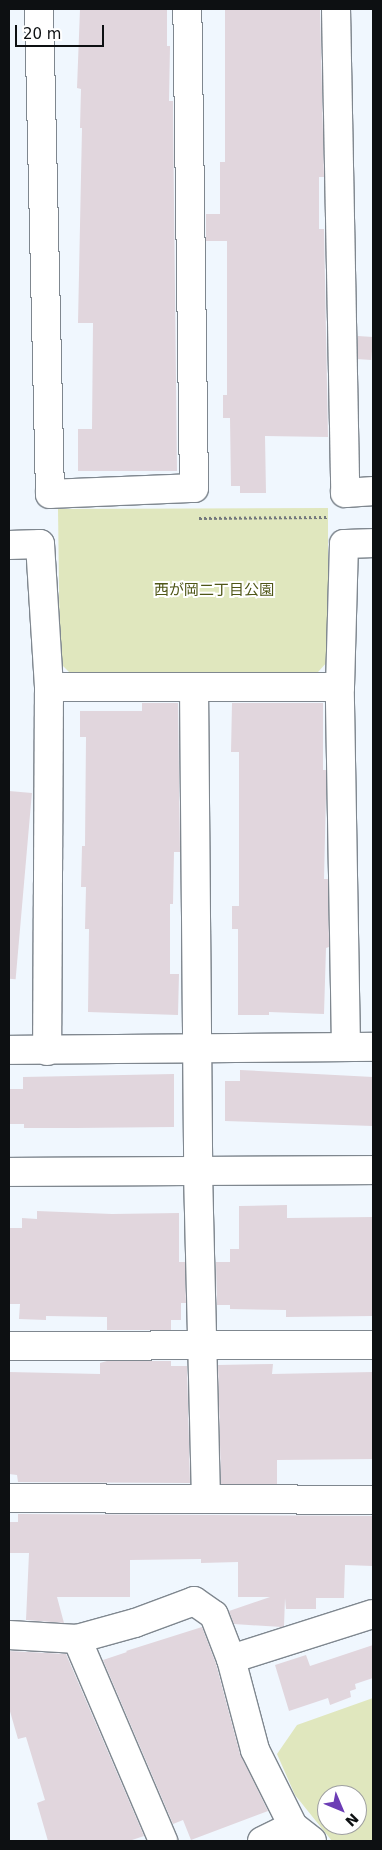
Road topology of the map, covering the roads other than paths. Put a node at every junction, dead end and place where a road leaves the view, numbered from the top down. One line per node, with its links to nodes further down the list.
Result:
1 (39, 9): 2 (street)
2 (187, 9)
3 (336, 9): 4 (street)
4 (373, 491)
5 (373, 543): 9 (street)
6 (9, 545): 7 (street)
7 (49, 687): 8 (street); 14 (street)
8 (194, 687): 9 (street); 12 (street)
9 (340, 687): 10 (street)
10 (346, 1047): 11 (street); 12 (street)
11 (373, 1047)
12 (197, 1048): 14 (street); 17 (street)
13 (9, 1050): 14 (street)
14 (47, 1050)
15 (373, 1170): 17 (street)
16 (9, 1172): 17 (street)
17 (198, 1172): 20 (street)
18 (373, 1345): 20 (street)
19 (9, 1346): 20 (street)
20 (201, 1346): 22 (street)
21 (9, 1498): 22 (street)
22 (206, 1498): 23 (street)
23 (373, 1500)
24 (373, 1614): 27 (street)
25 (9, 1635): 26 (street)
26 (77, 1639): 27 (street); 29 (street)
27 (231, 1659): 28 (street)
28 (303, 1834): 30 (street)
29 (162, 1841)
30 (262, 1841)

